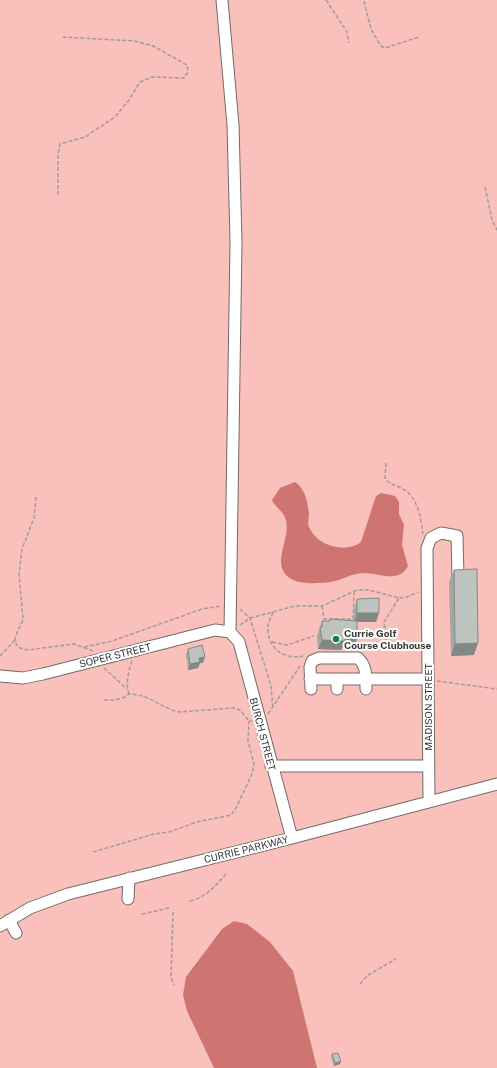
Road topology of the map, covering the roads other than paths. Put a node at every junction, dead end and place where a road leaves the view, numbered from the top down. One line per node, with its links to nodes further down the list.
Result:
1 (222, 0): 3 (street)
2 (458, 578): 5 (street, MADISON STREET)
3 (230, 632): 4 (street, SOPER STREET); 9 (street, BURCH STREET)
4 (0, 676)
5 (427, 679): 6 (street); 12 (street, MADISON STREET)
6 (366, 684): 6 (street)
7 (393, 754): 11 (street)
8 (338, 755): 10 (street)
9 (271, 766): 10 (street); 15 (street, BURCH STREET)
10 (338, 766): 11 (street)
11 (393, 766): 12 (street)
12 (428, 766): 14 (street, MADISON STREET)
13 (497, 784): 14 (street, CURRIE PARKWAY)
14 (429, 801): 15 (street, CURRIE PARKWAY)
15 (292, 838): 16 (street, CURRIE PARKWAY)
16 (129, 878): 17 (street); 18 (street, CURRIE PARKWAY)
17 (128, 899)
18 (4, 923): 19 (street)
19 (16, 933)

